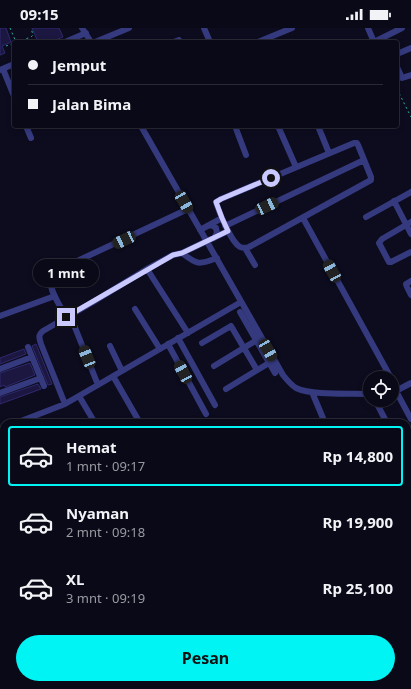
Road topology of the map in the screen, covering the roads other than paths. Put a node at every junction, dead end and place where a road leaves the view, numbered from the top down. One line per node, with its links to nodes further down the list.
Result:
1 (129, 28): 10 (street)
2 (204, 28): 11 (street)
3 (292, 28): 6 (street)
4 (368, 28): 13 (street)
5 (402, 28): 14 (street)
6 (285, 29): 12 (street)
7 (84, 31): 8 (street); 9 (street)
8 (68, 40)
9 (90, 40)
10 (100, 40)
11 (209, 40)
12 (262, 40)
13 (373, 40)
14 (378, 40)
15 (411, 48): 16 (street)
16 (399, 53)
17 (12, 65): 18 (street)
18 (2, 69): 21 (street)
19 (399, 71): 20 (street)
20 (411, 75)
21 (12, 92)
22 (27, 128): 27 (street)
23 (142, 128): 34 (street)
24 (236, 128): 29 (street)
25 (279, 128): 31 (street)
26 (319, 128): 28 (street)
27 (31, 138)
28 (329, 154): 30 (street); 31 (street)
29 (246, 155)
30 (364, 160): 37 (street); 40 (street)
31 (296, 168): 36 (street)
32 (411, 192): 33 (street)
33 (394, 201): 35 (street); 38 (street)
34 (188, 210): 41 (street); 57 (street)
35 (366, 217)
36 (222, 218): 39 (street); 40 (street)
37 (303, 218): 44 (street); 73 (street)
38 (408, 224): 42 (street); 45 (street)
39 (207, 226): 41 (street); 43 (street)
40 (227, 228): 43 (street); 44 (street)
41 (200, 230): 43 (street)
42 (411, 234)
43 (210, 240): 46 (street); 47 (street)
44 (245, 248): 48 (street)
45 (411, 252)
46 (182, 253): 47 (street); 49 (street)
47 (216, 258): 53 (street)
48 (255, 265)
49 (148, 269): 57 (street); 58 (street)
50 (411, 281): 51 (street)
51 (411, 295)
52 (52, 297): 56 (street)
53 (241, 302): 58 (street); 60 (street)
54 (135, 309): 66 (street)
55 (240, 312): 60 (street)
56 (0, 316)
57 (68, 316): 79 (street); 87 (street)
58 (188, 333): 59 (street)
59 (178, 338): 62 (street); 88 (street)
60 (259, 339): 65 (street); 68 (street); 82 (street)
61 (202, 343): 65 (street)
62 (168, 344): 66 (street); 90 (street)
63 (110, 346): 72 (street)
64 (28, 347): 67 (street)
65 (243, 348): 69 (street); 71 (street)
66 (160, 349): 72 (street)
67 (32, 357): 70 (street); 76 (street)
68 (269, 363): 71 (street); 74 (street)
69 (214, 366)
70 (0, 369)
71 (256, 370): 81 (street)
72 (122, 371): 75 (street)
73 (385, 371)
74 (275, 373)
75 (113, 376): 79 (street); 94 (street)
76 (41, 378): 80 (street); 83 (street)
77 (411, 383): 78 (street)
78 (399, 384)
79 (98, 385): 85 (street)
80 (44, 386)
81 (226, 389)
82 (312, 392): 84 (street); 95 (street)
83 (0, 393)
84 (363, 394)
85 (79, 396): 87 (street); 93 (street)
86 (399, 397): 97 (street)
87 (65, 404): 91 (street)
88 (216, 405)
89 (379, 407): 96 (street)
90 (206, 414)
91 (33, 417): 92 (street)
92 (27, 419)
93 (93, 419)
94 (138, 419)
95 (323, 419)
96 (385, 419)
97 (410, 419)

